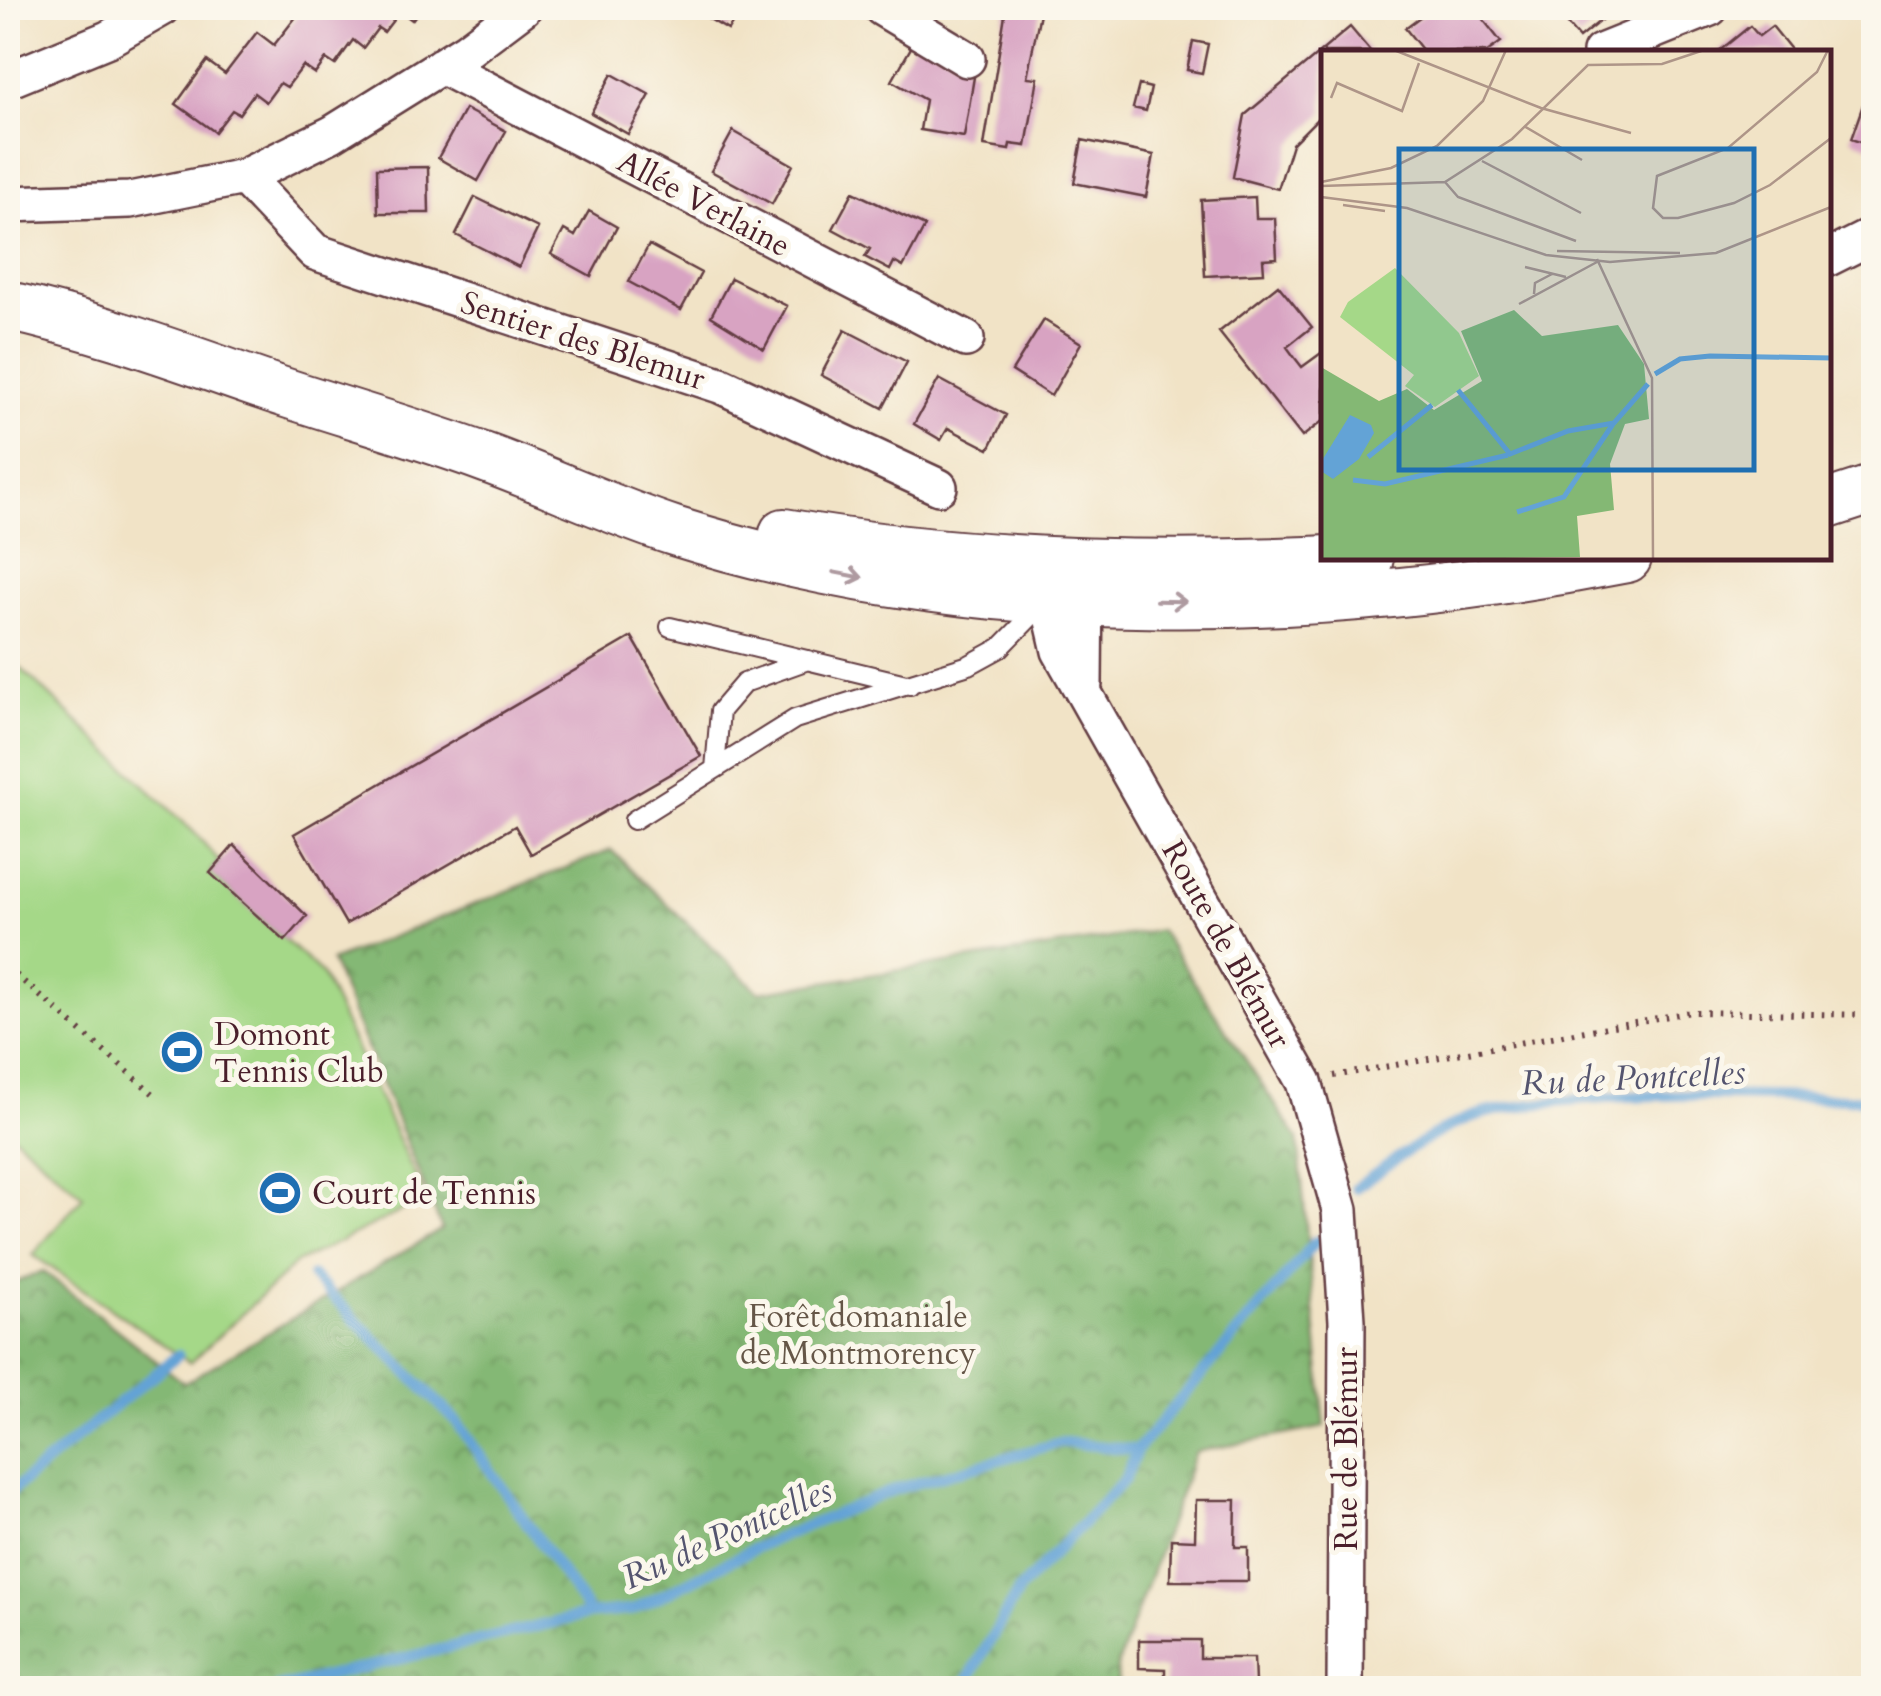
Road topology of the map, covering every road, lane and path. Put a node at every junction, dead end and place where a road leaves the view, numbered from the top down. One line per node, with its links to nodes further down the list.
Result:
1 (162, 8): 8 (street)
2 (523, 8): 7 (street)
3 (882, 8): 6 (street)
4 (1710, 8): 5 (street)
5 (1606, 50)
6 (967, 58)
7 (441, 66): 9 (street); 14 (street, Allée Verlaine)
8 (8, 80)
9 (244, 177): 10 (street); 17 (street, Sentier des Blemur)
10 (8, 204)
11 (1874, 235): 12 (street)
12 (1831, 256)
13 (8, 306): 16 (main road)
14 (966, 339)
15 (8, 340): 16 (main road)
16 (272, 388): 20 (main road)
17 (939, 488)
18 (1321, 559): 20 (main road)
19 (1616, 560): 20 (main road, one-way to 19)
20 (1068, 578): 23 (lane); 28 (street, Route de Blémur)
21 (670, 626): 22 (lane)
22 (808, 660): 23 (lane); 24 (lane)
23 (910, 685): 24 (lane)
24 (715, 769): 25 (lane)
25 (634, 820)
26 (8, 968): 29 (path)
27 (1874, 1015): 28 (path)
28 (1304, 1082): 30 (street, Route de Blémur)
29 (157, 1097)
30 (1340, 1210): 31 (street, Rue de Blémur)
31 (1345, 1688)

